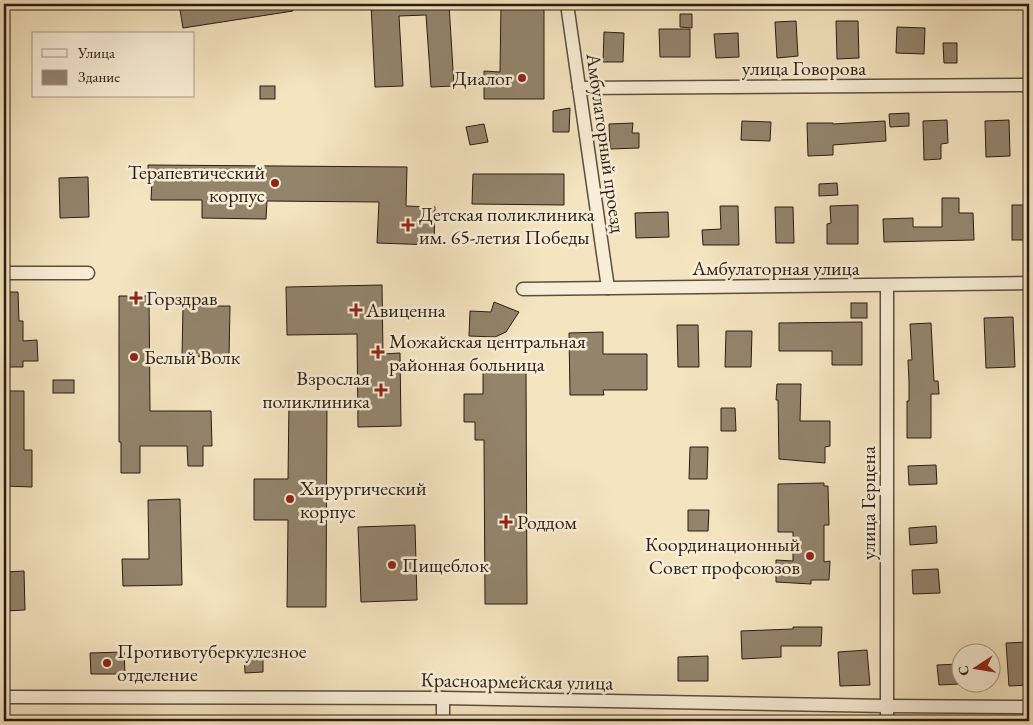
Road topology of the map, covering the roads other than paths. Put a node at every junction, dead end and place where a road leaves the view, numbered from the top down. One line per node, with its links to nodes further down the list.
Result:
1 (567, 4): 3 (street, Амбулаторный проезд)
2 (1029, 84): 3 (street, улица Говорова)
3 (579, 88): 9 (street, Амбулаторный проезд)
4 (4, 273): 5 (street)
5 (88, 273)
6 (1029, 283): 7 (street, Амбулаторная улица)
7 (887, 286): 9 (street, Амбулаторная улица); 12 (street, улица Герцена)
8 (522, 288): 9 (street, Амбулаторная улица)
9 (608, 288)
10 (4, 697): 11 (street, Красноармейская улица)
11 (443, 698): 12 (street, Красноармейская улица); 14 (street)
12 (887, 706): 13 (street, Красноармейская улица); 15 (street, улица Герцена)
13 (1029, 707)
14 (443, 721)
15 (887, 721)

